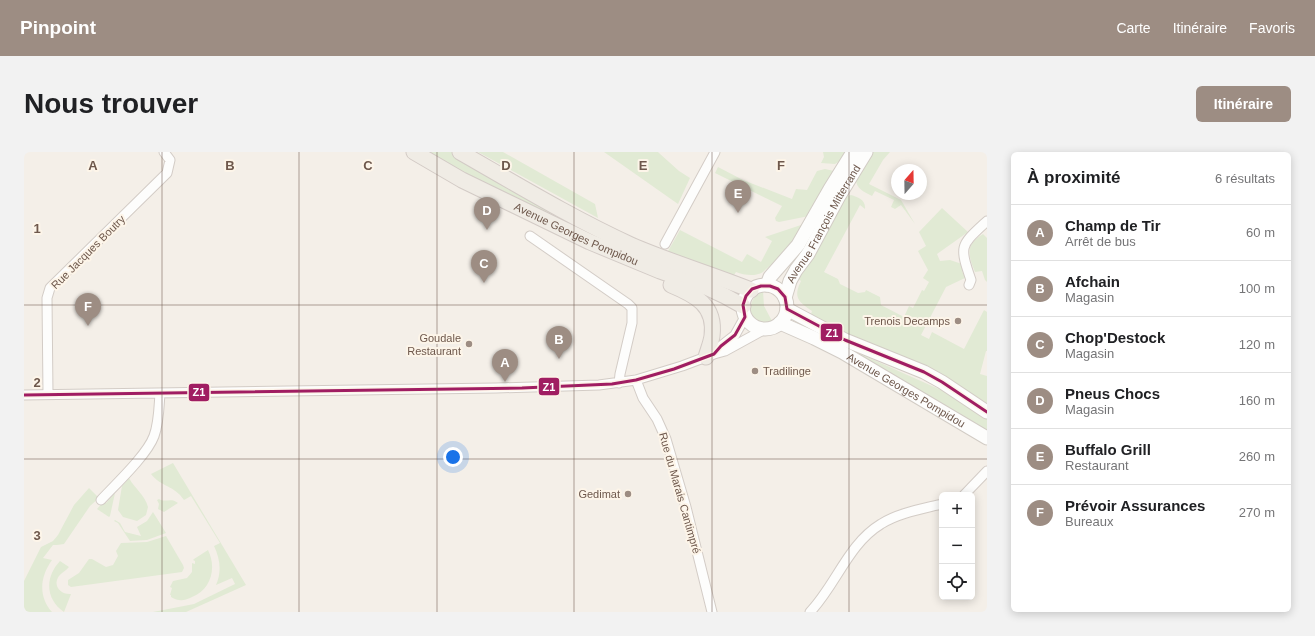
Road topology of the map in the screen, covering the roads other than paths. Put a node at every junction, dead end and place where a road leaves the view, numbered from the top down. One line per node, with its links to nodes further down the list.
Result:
1 (164, 152): 22 (street, Rue Jacques Boutry)
2 (414, 152): 8 (main road, Avenue Georges Pompidou)
3 (460, 152): 13 (main road, Avenue Georges Pompidou)
4 (715, 152): 10 (street)
5 (853, 152): 11 (main road, Avenue François Mitterrand)
6 (866, 152): 14 (main road, Avenue François Mitterrand)
7 (987, 221): 12 (street)
8 (568, 232): 15 (main road, Avenue Georges Pompidou); 18 (main road)
9 (530, 236): 20 (street)
10 (665, 244)
11 (767, 285): 13 (main road); 14 (main road)
12 (969, 285)
13 (750, 290): 15 (main road)
14 (786, 303): 16 (main road); 24 (main road, Avenue Georges Pompidou)
15 (744, 311): 17 (main road); 18 (street)
16 (780, 323): 17 (main road); 25 (main road, Avenue Georges Pompidou)
17 (766, 329): 18 (street)
18 (710, 355): 19 (street)
19 (636, 380): 20 (street); 30 (street, Rue du Marais Cantimpré)
20 (619, 383): 21 (street)
21 (160, 393): 22 (street); 28 (street)
22 (48, 394): 23 (street)
23 (24, 395)
24 (987, 412)
25 (987, 438)
26 (987, 471): 27 (street)
27 (967, 492)
28 (101, 500)
29 (939, 505): 31 (street)
30 (712, 612)
31 (810, 612)

